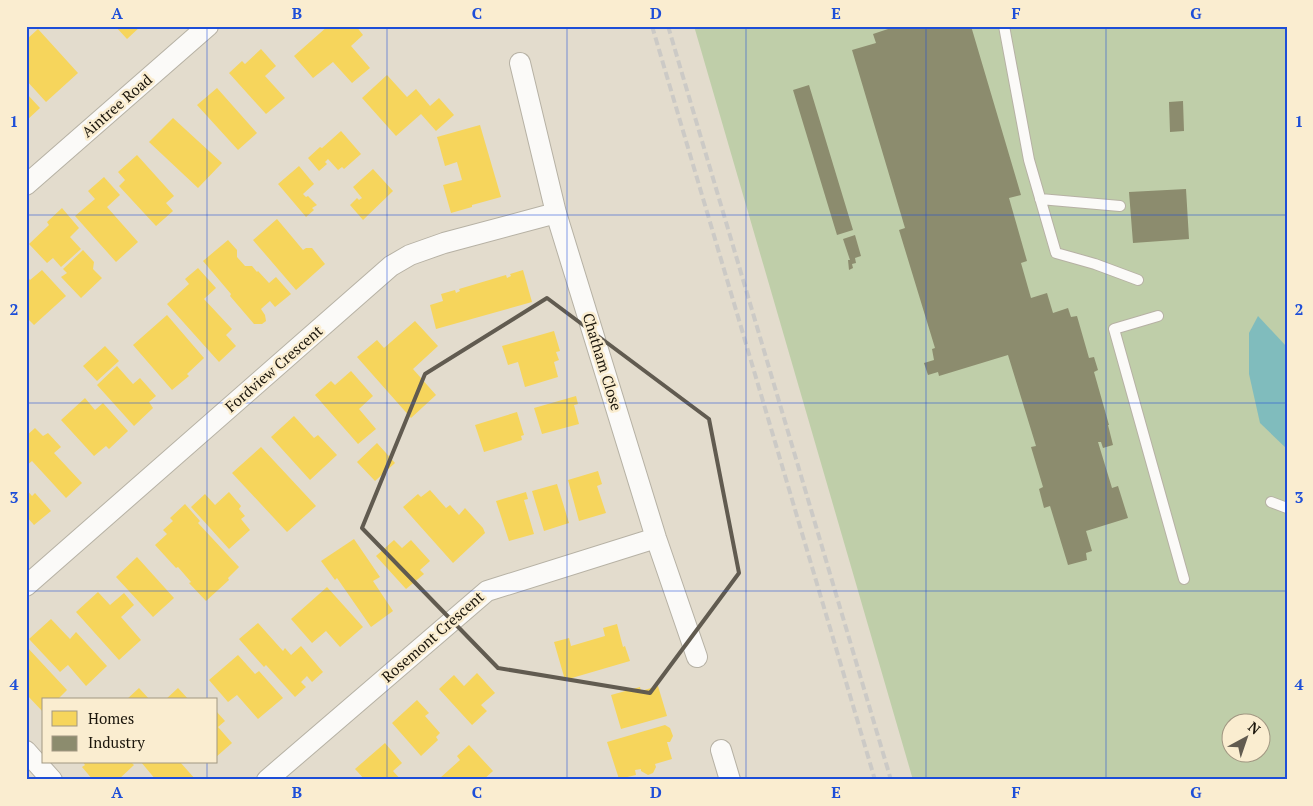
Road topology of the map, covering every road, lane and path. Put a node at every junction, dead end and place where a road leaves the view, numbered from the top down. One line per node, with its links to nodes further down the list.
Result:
1 (208, 26): 4 (street, Aintree Road)
2 (1004, 26): 5 (lane)
3 (520, 63): 7 (street, Chatham Close)
4 (26, 185)
5 (1040, 198): 6 (lane); 8 (lane)
6 (1120, 206)
7 (556, 212): 12 (street, Chatham Close); 14 (street, Fordview Crescent)
8 (1138, 280)
9 (1158, 316): 13 (lane)
10 (1270, 502): 11 (lane)
11 (1287, 508)
12 (656, 538): 15 (street, Chatham Close); 19 (street, Rosemont Crescent)
13 (1184, 579)
14 (26, 586)
15 (696, 657)
16 (721, 750): 20 (street)
17 (26, 751): 18 (street)
18 (52, 780)
19 (267, 780)
20 (730, 780)

